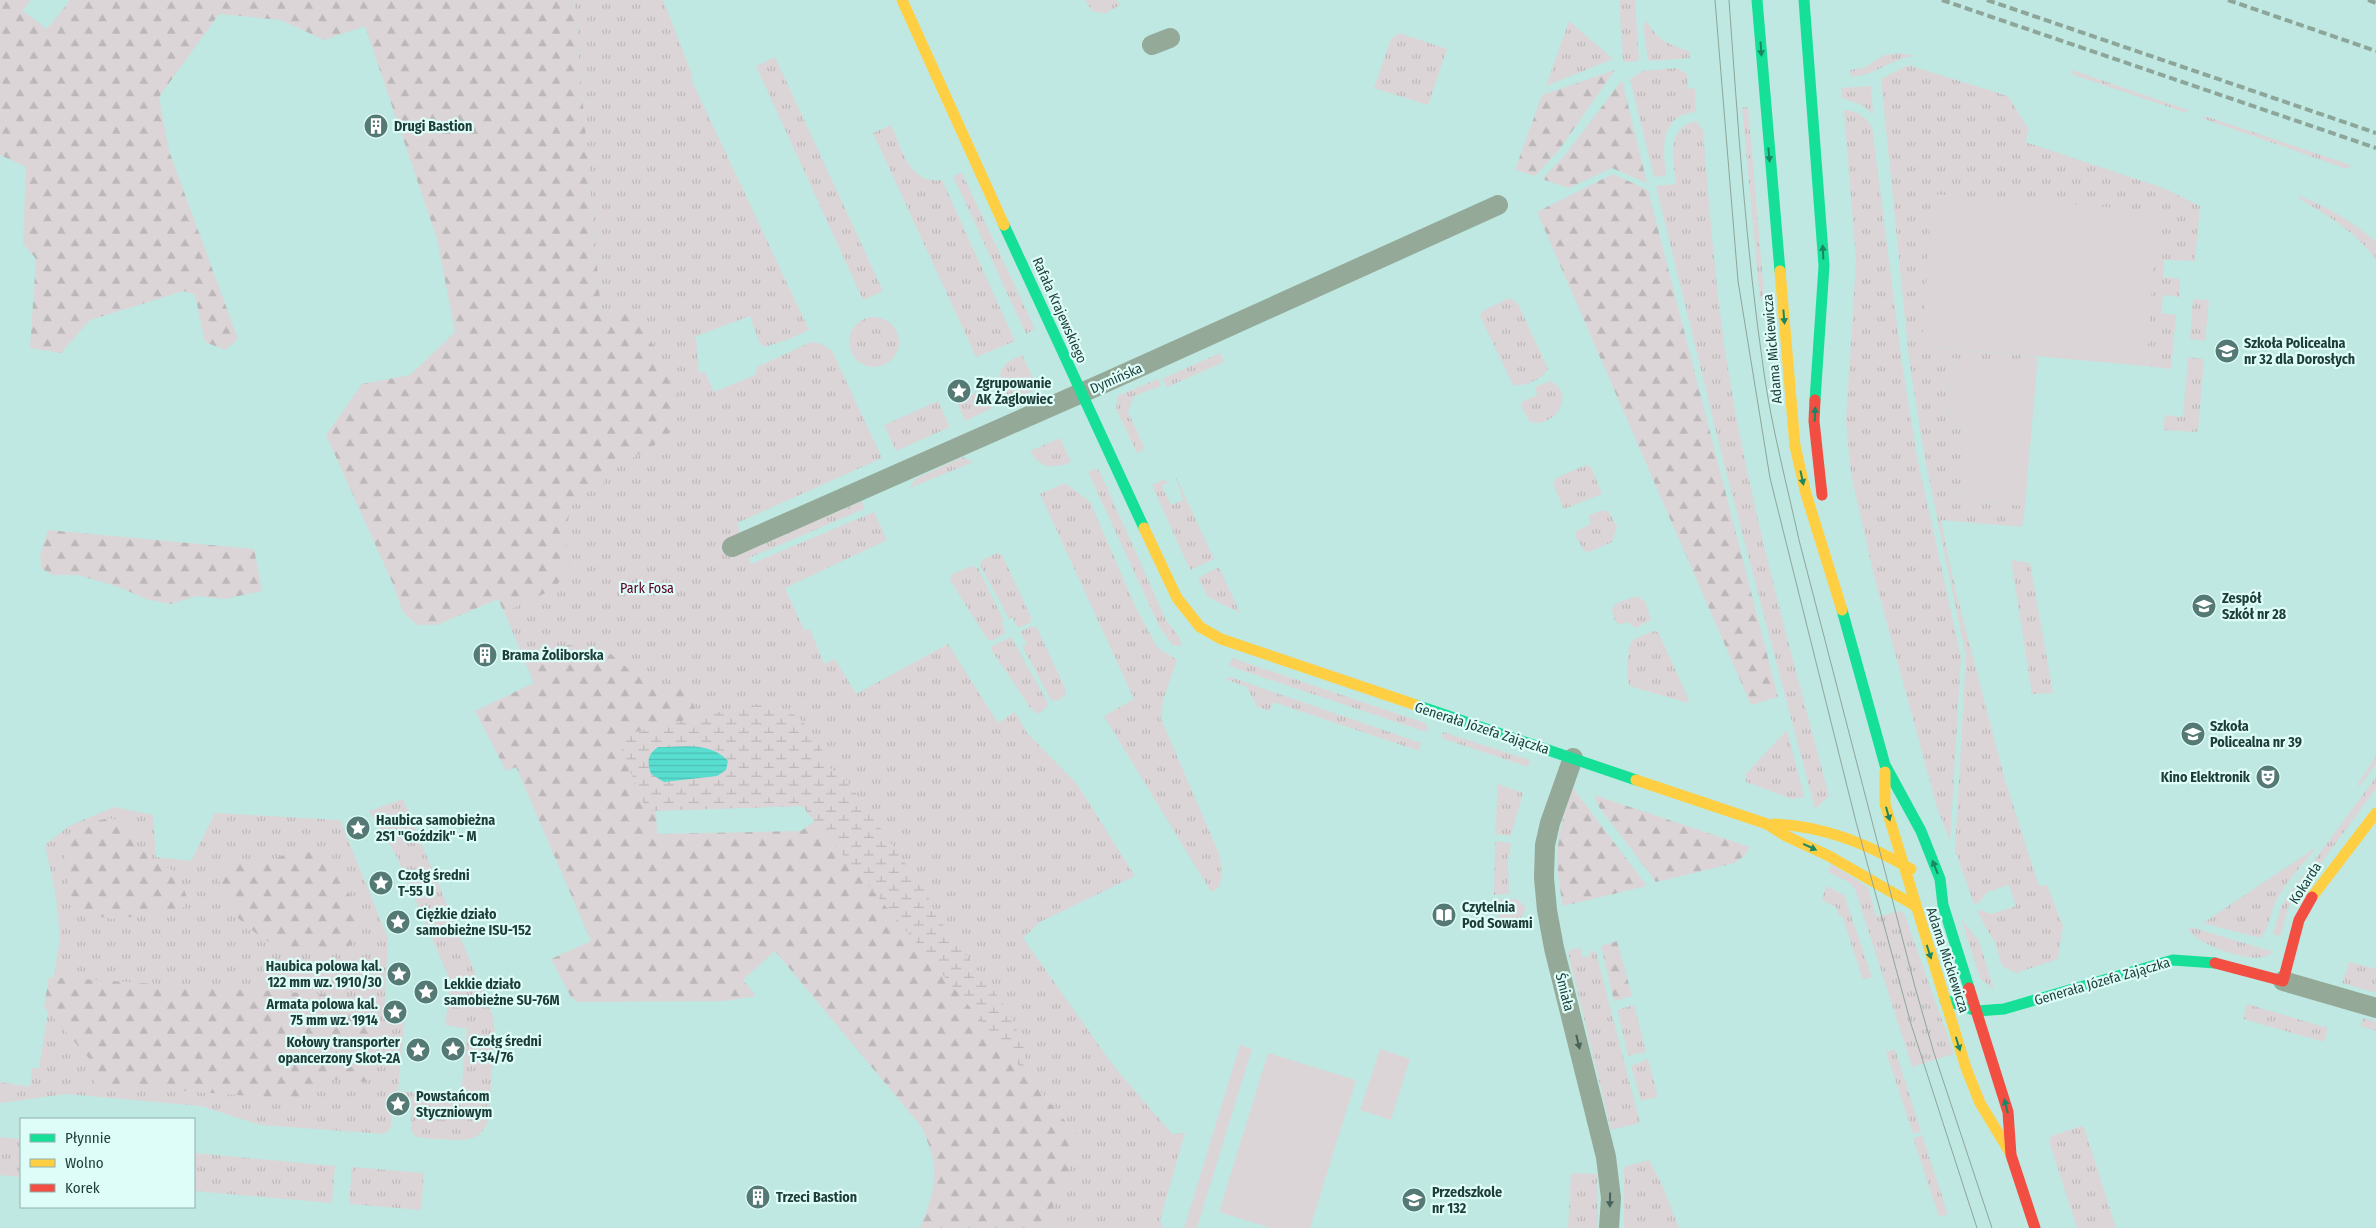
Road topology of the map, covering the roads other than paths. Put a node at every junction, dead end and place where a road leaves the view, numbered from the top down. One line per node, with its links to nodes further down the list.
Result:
1 (902, 0): 5 (main road, Rafała Krajewskiego)
2 (1757, 0): 7 (main road, Adama Mickiewicza, one-way to 7)
3 (1804, 0): 7 (main road, Adama Mickiewicza, one-way to 3)
4 (1498, 205): 5 (street, Dymińska)
5 (1081, 393): 6 (street, Dymińska); 8 (main road, Rafała Krajewskiego)
6 (732, 547)
7 (1835, 584): 10 (main road, Adama Mickiewicza)
8 (1200, 627): 9 (main road, Generała Józefa Zajączka)
9 (1573, 758): 12 (main road, Generała Józefa Zajączka); 23 (street, Śmiała, one-way to 23)
10 (1885, 765): 13 (main road, Adama Mickiewicza, one-way to 13); 17 (main road, Adama Mickiewicza, one-way to 10)
11 (2376, 813): 18 (main road, Kokarda)
12 (1768, 824): 13 (main road, Generała Józefa Zajączka); 16 (main road, Generała Józefa Zajączka, one-way to 16)
13 (1902, 864): 14 (main road, Generała Józefa Zajączka); 16 (main road, Adama Mickiewicza)
14 (1920, 875)
15 (1929, 885): 17 (main road)
16 (1914, 905): 19 (main road, Adama Mickiewicza, one-way to 19)
17 (1943, 905): 21 (main road, Adama Mickiewicza)
18 (2283, 981): 20 (street, Generała Józefa Zajączka); 21 (main road, Generała Józefa Zajączka)
19 (1945, 1000): 21 (main road, Generała Józefa Zajączka); 22 (main road, Adama Mickiewicza, one-way to 22)
20 (2376, 1008)
21 (1977, 1011): 22 (main road, Adama Mickiewicza, one-way to 21)
22 (2012, 1155): 24 (main road, Adama Mickiewicza)
23 (1609, 1228)
24 (2035, 1228)

